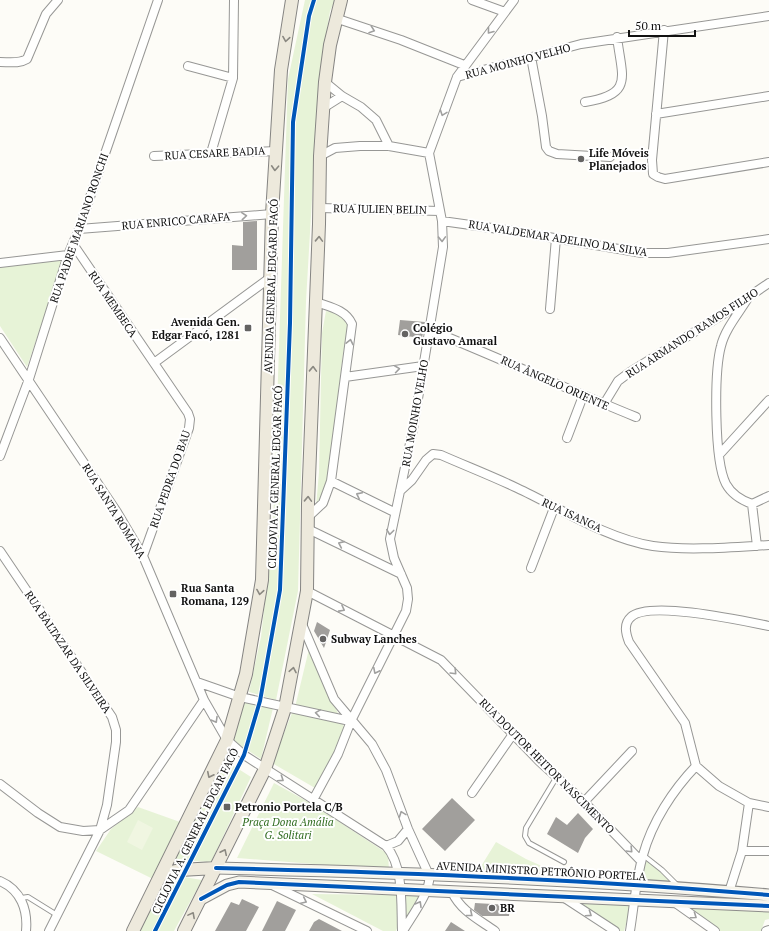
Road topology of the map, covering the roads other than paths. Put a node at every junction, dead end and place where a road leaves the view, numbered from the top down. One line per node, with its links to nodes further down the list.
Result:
1 (58, 0): 14 (street)
2 (158, 0): 39 (street, RUA PADRE MARIANO RONCHI)
3 (234, 0): 18 (street)
4 (292, 0): 28 (main road, AVENIDA GENERAL EDGARD FACÓ, one-way to 28)
5 (341, 0): 10 (main road)
6 (472, 0): 8 (street)
7 (514, 0): 8 (street)
8 (505, 12): 15 (street, one-way to 15)
9 (769, 16): 11 (street, RUA MOINHO VELHO)
10 (336, 18): 15 (street, one-way to 15); 19 (main road)
11 (664, 30): 12 (street, RUA MOINHO VELHO); 24 (street)
12 (617, 37): 13 (street, RUA MOINHO VELHO); 22 (street)
13 (531, 57): 17 (street, RUA MOINHO VELHO); 33 (street)
14 (0, 62)
15 (464, 65): 17 (street)
16 (188, 66): 18 (street)
17 (457, 77): 30 (street, RUA MOINHO VELHO, one-way to 30)
18 (233, 78): 29 (street)
19 (325, 82): 20 (street); 23 (main road)
20 (342, 96): 23 (street); 26 (street)
21 (769, 96): 24 (street)
22 (585, 102)
23 (323, 108): 25 (main road)
24 (656, 114): 34 (street)
25 (321, 140): 27 (street); 32 (main road)
26 (389, 146): 27 (street); 30 (street)
27 (335, 148): 32 (street)
28 (276, 151): 29 (street, RUA CESARE BADIA); 37 (main road, AVENIDA GENERAL EDGARD FACÓ, one-way to 37)
29 (211, 153): 31 (street, RUA CESARE BADIA)
30 (429, 153): 36 (street, RUA MOINHO VELHO)
31 (154, 156)
32 (320, 156): 35 (main road)
33 (610, 157)
34 (769, 162)
35 (320, 208): 36 (street, RUA JULIEN BELIN); 48 (main road, one-way to 35)
36 (440, 210): 38 (street, RUA MOINHO VELHO)
37 (272, 214): 39 (street, RUA ENRICO CARAFA, one-way to 37); 45 (main road, AVENIDA GENERAL EDGARD FACÓ)
38 (442, 221): 40 (street, RUA VALDEMAR ADELINO DA SILVA); 50 (street, RUA MOINHO VELHO, one-way to 50)
39 (79, 229): 42 (street, RUA PADRE MARIANO RONCHI)
40 (556, 238): 41 (street, RUA VALDEMAR ADELINO DA SILVA); 49 (street)
41 (769, 239)
42 (73, 244): 43 (street, RUA PADRE MARIANO RONCHI); 52 (street, RUA MEMBECA)
43 (68, 255): 44 (street); 55 (street, RUA PADRE MARIANO RONCHI)
44 (0, 263)
45 (271, 277): 52 (street); 81 (main road, AVENIDA GENERAL EDGARD FACÓ, one-way to 81)
46 (769, 283): 47 (street, RUA ARMANDO RAMOS FILHO)
47 (748, 298): 58 (street, RUA ARMANDO RAMOS FILHO); 61 (street)
48 (316, 302): 54 (street, one-way to 48); 69 (main road, one-way to 48)
49 (550, 309)
50 (430, 330): 53 (street, RUA MOINHO VELHO); 56 (street, RUA ÂNGELO ORIENTE)
51 (0, 338): 55 (street, RUA SANTA ROMANA)
52 (154, 363): 73 (street, RUA PEDRA DO BAU)
53 (423, 366): 54 (street, one-way to 53); 64 (street, RUA MOINHO VELHO)
54 (345, 376): 63 (street)
55 (29, 379): 62 (street, RUA PADRE MARIANO RONCHI); 73 (street, RUA SANTA ROMANA)
56 (583, 396): 58 (street, RUA ÂNGELO ORIENTE); 60 (street)
57 (769, 400): 61 (street)
58 (604, 404): 59 (street, RUA ÂNGELO ORIENTE)
59 (636, 418)
60 (567, 438)
61 (719, 455): 66 (street)
62 (0, 456)
63 (331, 481): 68 (street, one-way to 63); 69 (street)
64 (400, 491): 67 (street, RUA ISANGA); 68 (street, RUA MOINHO VELHO)
65 (769, 496): 66 (street)
66 (752, 504): 71 (street)
67 (554, 508): 71 (street, RUA ISANGA); 74 (street)
68 (394, 512): 75 (street, RUA MOINHO VELHO, one-way to 75)
69 (308, 523): 75 (street, one-way to 69); 76 (main road)
70 (769, 545): 71 (street, RUA ISANGA)
71 (757, 546)
72 (0, 551): 97 (street, RUA BALTAZAR DA SILVEIRA)
73 (143, 556): 80 (street, RUA SANTA ROMANA)
74 (531, 568)
75 (401, 574): 79 (street, RUA MOINHO VELHO)
76 (307, 591): 77 (main road); 79 (street, RUA DOUTOR HEITOR NASCIMENTO, one-way to 79)
77 (302, 624): 83 (main road, one-way to 77); 84 (street)
78 (769, 626): 88 (street)
79 (394, 637): 84 (street, RUA MOINHO VELHO, one-way to 84); 85 (street, RUA DOUTOR HEITOR NASCIMENTO, one-way to 85)
80 (197, 682): 81 (street); 82 (street, RUA SANTA ROMANA)
81 (240, 697): 83 (street); 86 (main road, AVENIDA GENERAL EDGARD FACÓ)
82 (204, 700): 86 (street, RUA SANTA ROMANA, one-way to 86); 97 (street)
83 (285, 708): 84 (street, one-way to 83); 89 (main road)
84 (351, 721): 93 (street, RUA MOINHO VELHO); 98 (street, one-way to 84)
85 (513, 734): 90 (street, RUA DOUTOR HEITOR NASCIMENTO); 92 (street)
86 (227, 740): 89 (street, RUA SANTA ROMANA); 105 (main road, AVENIDA GENERAL EDGARD FACÓ, one-way to 105)
87 (632, 750): 94 (street)
88 (696, 766): 95 (street); 102 (street)
89 (265, 769): 93 (street, RUA SANTA ROMANA, one-way to 93); 104 (main road, one-way to 89)
90 (556, 778): 94 (street, RUA DOUTOR HEITOR NASCIMENTO); 103 (lane)
91 (0, 784): 97 (street)
92 (472, 793)
93 (313, 800): 99 (street, RUA SANTA ROMANA)
94 (584, 802): 102 (street, RUA DOUTOR HEITOR NASCIMENTO, one-way to 102)
95 (749, 803): 96 (street); 100 (street)
96 (769, 807)
97 (100, 830): 123 (street, RUA BALTAZAR DA SILVEIRA)
98 (408, 830): 99 (street); 107 (street)
99 (386, 846): 106 (street)
100 (742, 851): 101 (street); 115 (street)
101 (769, 851)
102 (642, 858): 110 (street); 111 (lane)
103 (564, 862)
104 (216, 868): 105 (main road); 106 (main road, AVENIDA MINISTRO PETRÔNIO PORTELA); 119 (main road)
105 (162, 874): 127 (main road, AVENIDA GENERAL EDGARD FACÓ)
106 (398, 874): 107 (main road, AVENIDA MINISTRO PETRÔNIO PORTELA); 112 (street)
107 (429, 875): 110 (main road, AVENIDA MINISTRO PETRÔNIO PORTELA); 113 (street)
108 (0, 881): 118 (street)
109 (269, 884): 112 (main road); 119 (main road); 129 (street, one-way to 129)
110 (638, 885): 111 (main road, AVENIDA MINISTRO PETRÔNIO PORTELA); 120 (street)
111 (680, 888): 115 (main road, AVENIDA MINISTRO PETRÔNIO PORTELA)
112 (401, 890): 113 (main road); 130 (street)
113 (426, 891): 114 (main road); 130 (street, one-way to 113)
114 (452, 892): 117 (main road); 131 (street, one-way to 131)
115 (729, 892): 116 (main road, AVENIDA MINISTRO PETRÔNIO PORTELA)
116 (769, 895)
117 (563, 896): 120 (main road); 132 (street, one-way to 132)
118 (21, 898): 123 (lane); 125 (street)
119 (201, 899): 128 (main road, one-way to 119)
120 (636, 900): 121 (main road); 133 (street)
121 (673, 902): 122 (main road); 134 (street, one-way to 134)
122 (769, 906)
123 (57, 915): 126 (street, RUA BALTAZAR DA SILVEIRA)
124 (769, 930): 135 (street)
125 (26, 931)
126 (48, 931)
127 (133, 931)
128 (184, 931)
129 (367, 931)
130 (402, 931)
131 (495, 931)
132 (615, 931)
133 (630, 931)
134 (715, 931)
135 (766, 931)

